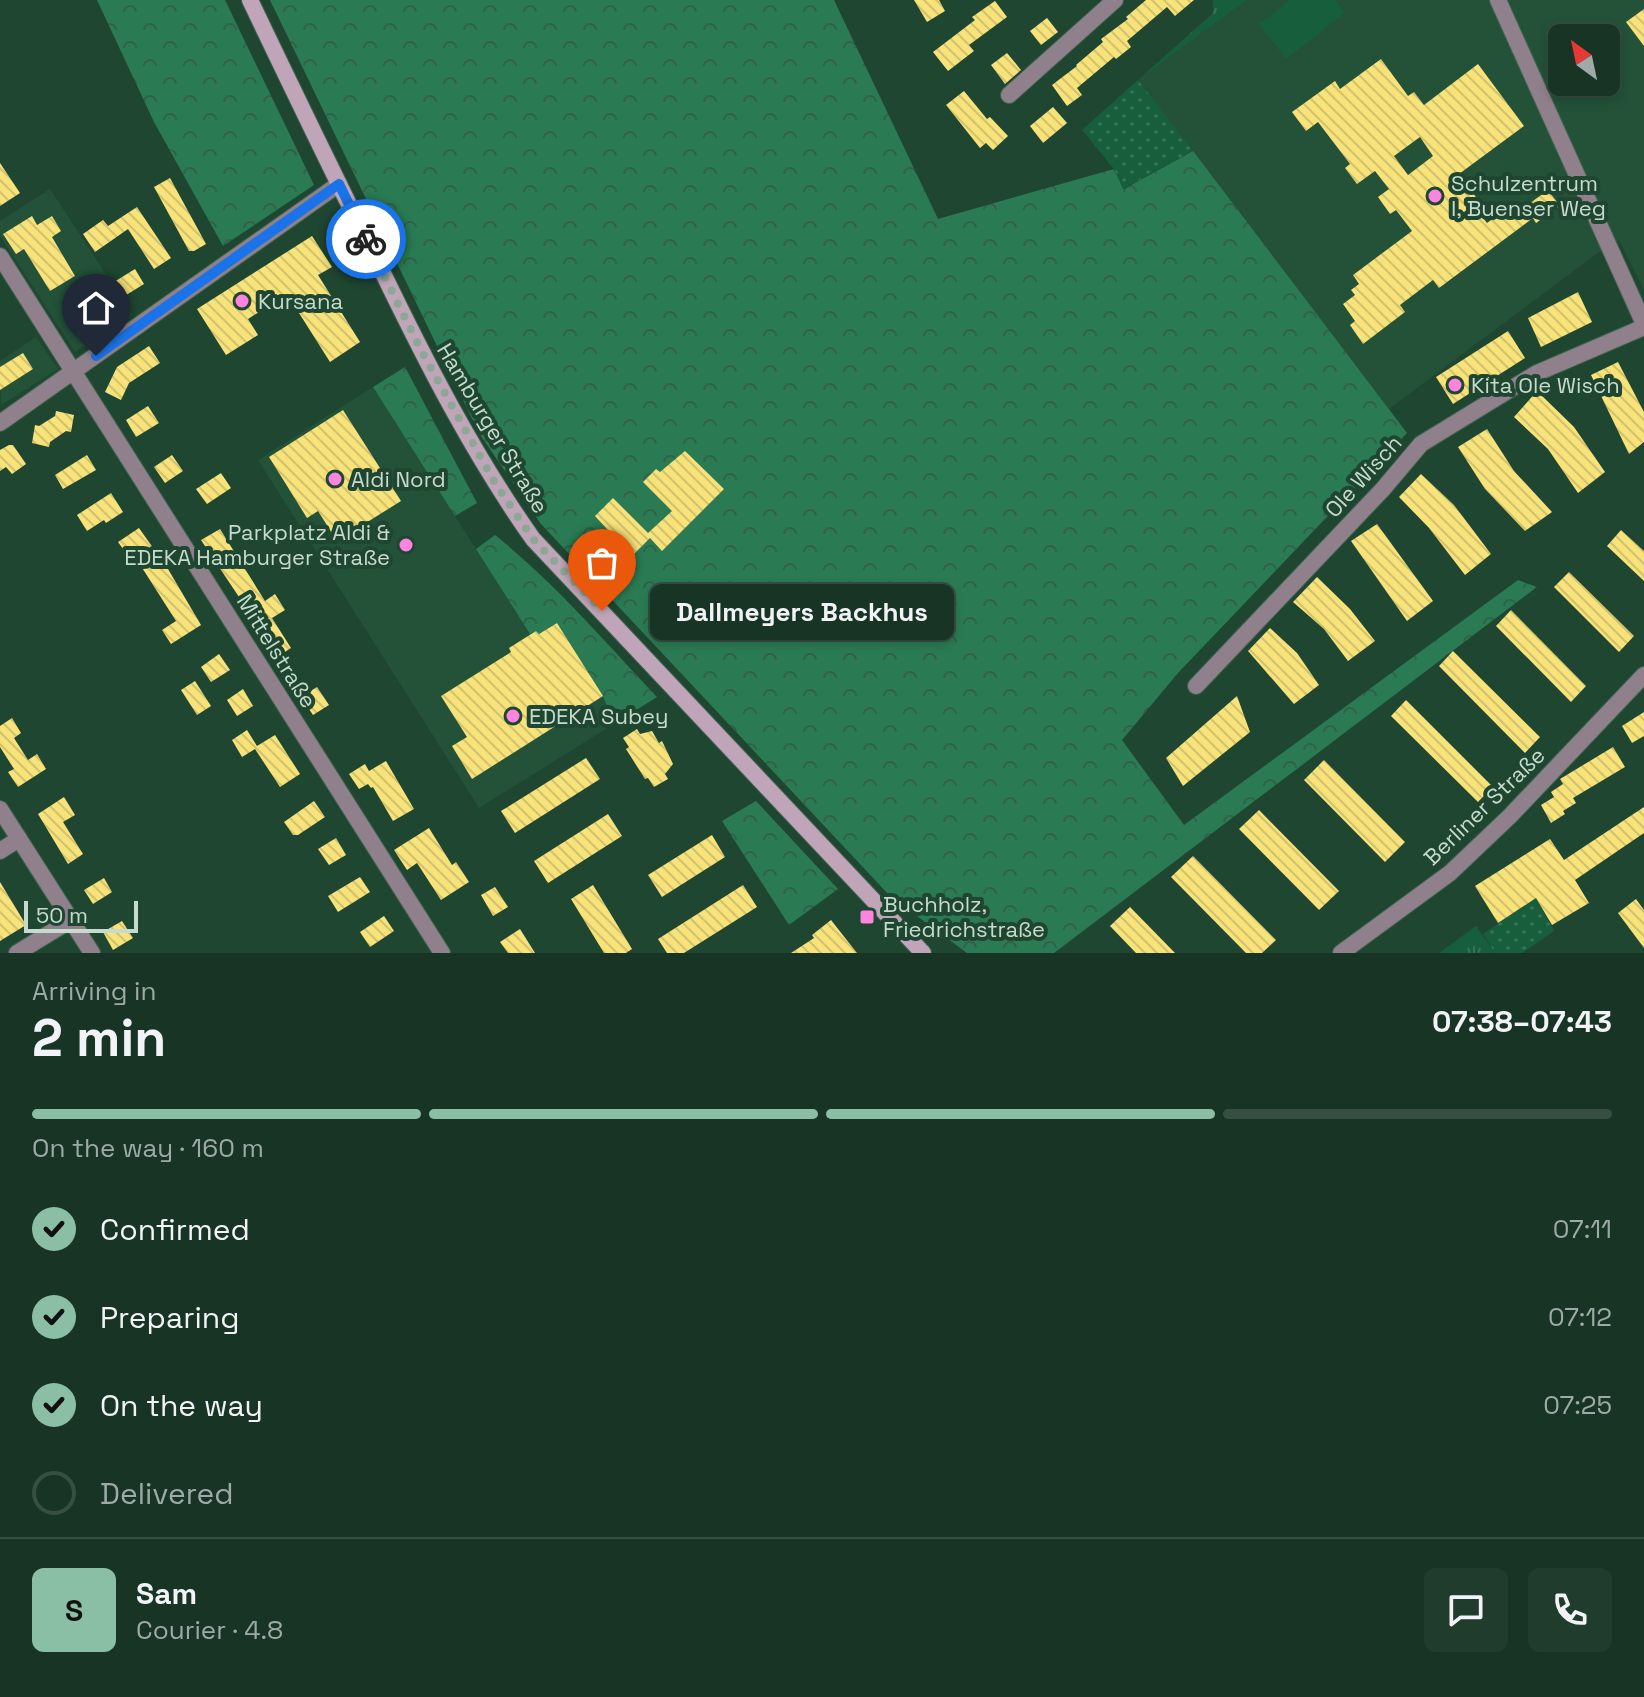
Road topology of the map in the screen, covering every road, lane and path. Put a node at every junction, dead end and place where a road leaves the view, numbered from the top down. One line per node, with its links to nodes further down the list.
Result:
1 (250, 0): 5 (main road, Hamburger Straße)
2 (1115, 0): 4 (street)
3 (1498, 0): 7 (street)
4 (1009, 95)
5 (339, 184): 8 (street); 19 (main road, Hamburger Straße)
6 (0, 256): 8 (street, Mittelstraße)
7 (1644, 326): 11 (street, Ole Wisch)
8 (74, 372): 9 (street); 18 (street, Mittelstraße)
9 (0, 423)
10 (1644, 675): 20 (street, Berliner Straße)
11 (1196, 686)
12 (0, 809): 13 (street)
13 (19, 839): 14 (street); 15 (street)
14 (0, 851)
15 (71, 920): 16 (street); 17 (street)
16 (17, 953)
17 (92, 953)
18 (442, 953)
19 (923, 953)
20 (1341, 953)

